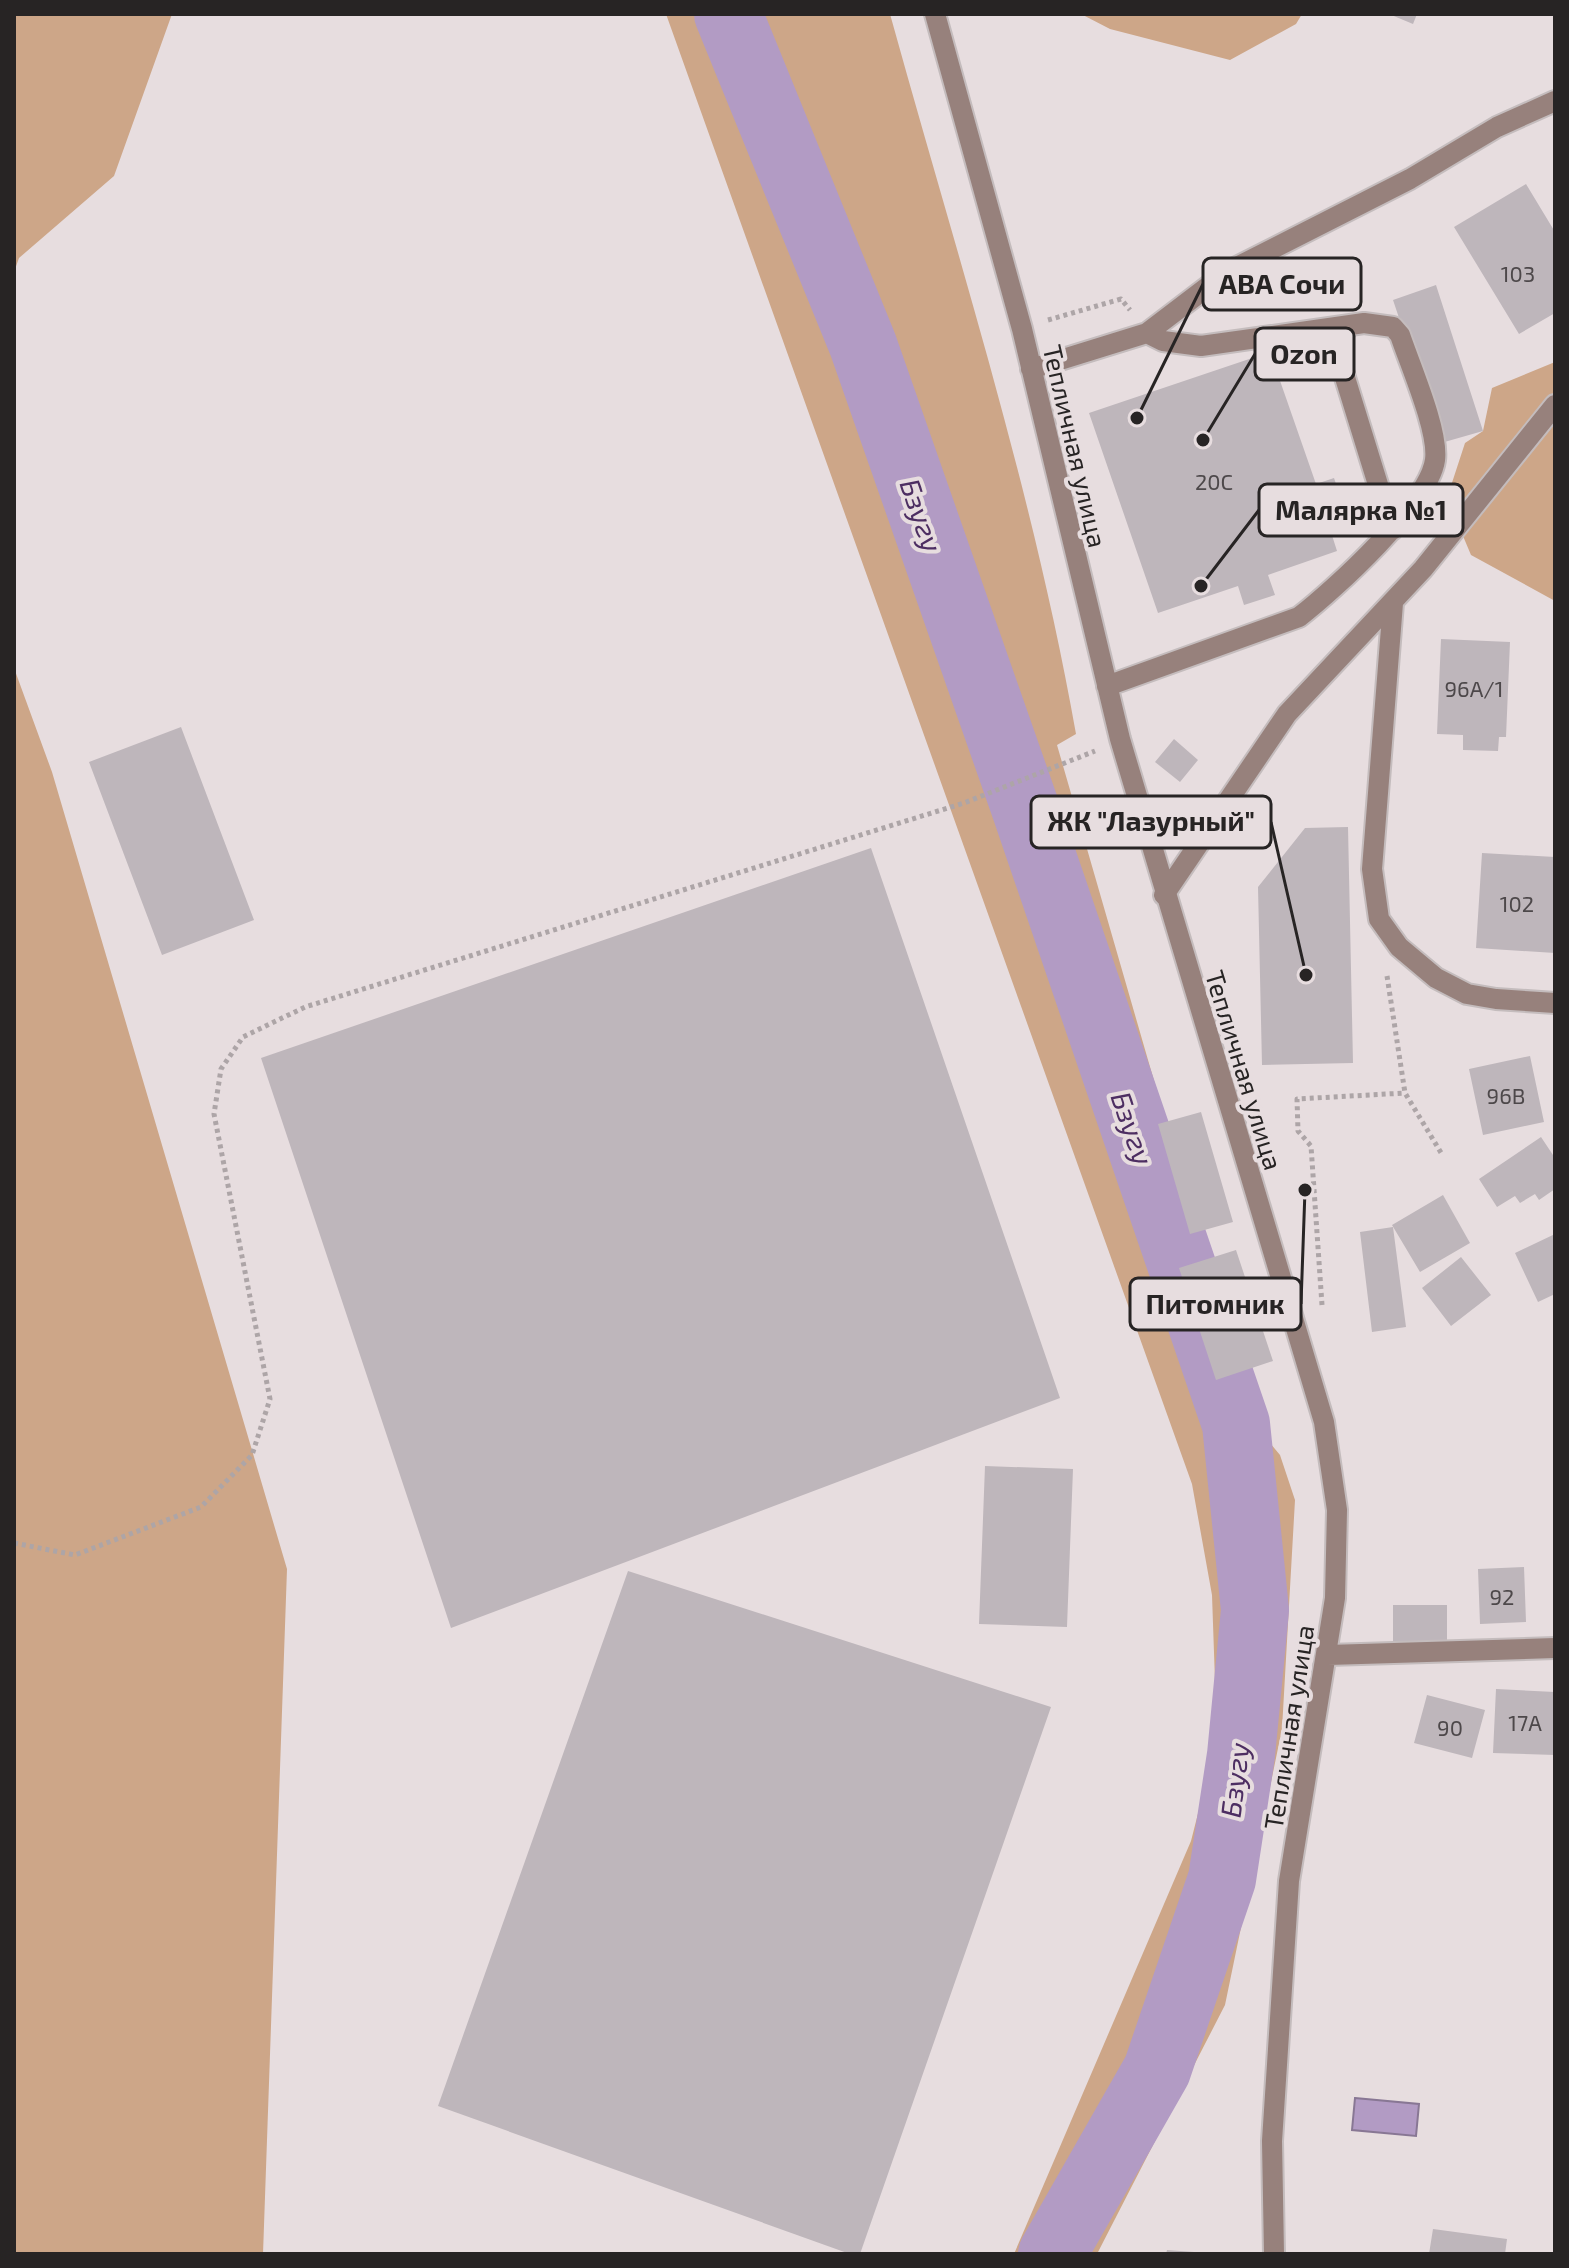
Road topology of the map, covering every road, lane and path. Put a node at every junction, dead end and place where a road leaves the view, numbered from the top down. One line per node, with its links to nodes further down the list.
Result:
1 (935, 14): 6 (street, Тепличная улица)
2 (1555, 101): 5 (street)
3 (1047, 321): 5 (path)
4 (1330, 329): 5 (street); 8 (street); 8 (street)
5 (1147, 333): 6 (street)
6 (1031, 369): 10 (street, Тепличная улица)
7 (1555, 405): 9 (street)
8 (1392, 530): 10 (street)
9 (1393, 603): 12 (street); 13 (street)
10 (1107, 686): 11 (street, Тепличная улица)
11 (1120, 739): 12 (street, Тепличная улица); 18 (path)
12 (1164, 895): 20 (street, Тепличная улица)
13 (1379, 919): 14 (street); 15 (path)
14 (1555, 1003)
15 (1405, 1093): 16 (path); 17 (path)
16 (1443, 1156)
17 (1323, 1319)
18 (14, 1543)
19 (1555, 1648): 20 (street)
20 (1328, 1655): 21 (street, Тепличная улица)
21 (1274, 2254)

